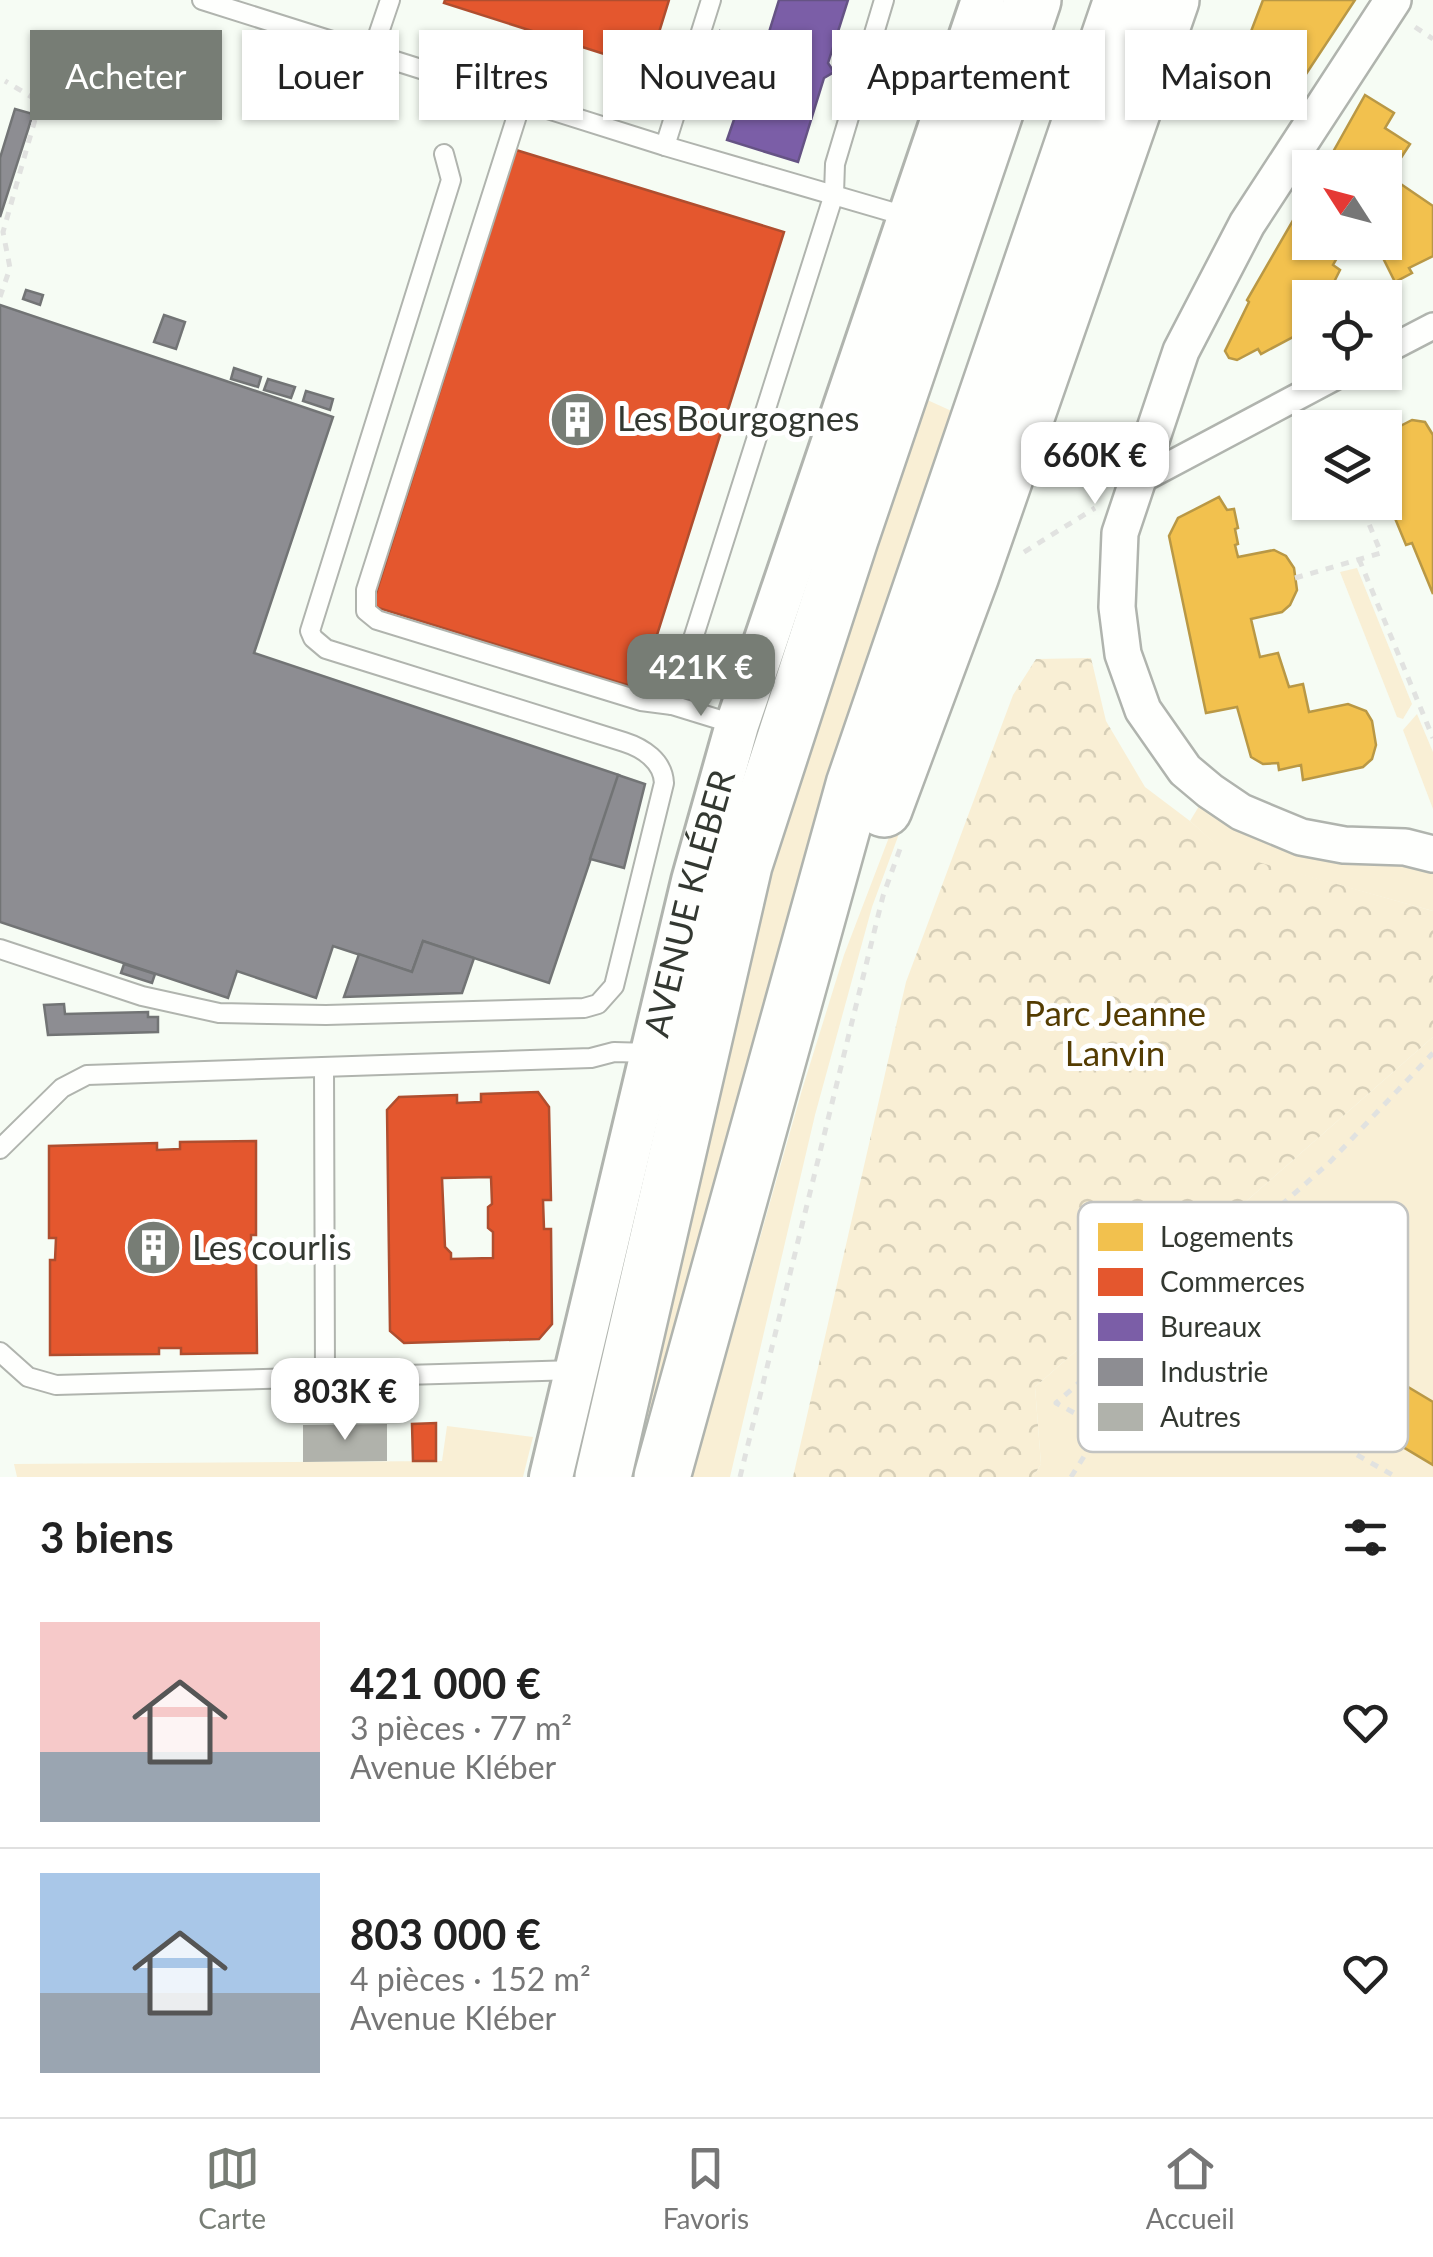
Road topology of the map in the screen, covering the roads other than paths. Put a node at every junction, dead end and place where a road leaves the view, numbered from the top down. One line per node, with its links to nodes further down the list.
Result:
1 (202, 0): 10 (lane)
2 (390, 0): 11 (lane)
3 (711, 0): 14 (lane)
4 (884, 0): 16 (lane)
5 (983, 0): 17 (street, AVENUE KLÉBER)
6 (1033, 0): 34 (highway)
7 (1122, 0): 25 (highway)
8 (1171, 0): 25 (highway)
9 (1400, 11): 21 (street)
10 (298, 30)
11 (380, 30)
12 (516, 120): 22 (lane)
13 (583, 120): 14 (lane)
14 (665, 146): 16 (lane)
15 (444, 154): 26 (lane)
16 (834, 194): 17 (lane); 22 (lane)
17 (910, 217): 23 (street, AVENUE KLÉBER)
18 (1433, 326): 19 (street)
19 (1402, 342)
20 (1310, 390): 21 (street)
21 (1139, 481): 24 (street)
22 (672, 705): 23 (lane)
23 (737, 725): 27 (street, AVENUE KLÉBER)
24 (1433, 854)
25 (821, 896): 35 (highway)
26 (0, 949)
27 (651, 1053): 28 (lane); 31 (street, AVENUE KLÉBER)
28 (324, 1067): 29 (lane); 32 (lane)
29 (0, 1148)
30 (0, 1352): 32 (lane)
31 (576, 1370): 32 (lane); 33 (street, AVENUE KLÉBER)
32 (325, 1377)
33 (551, 1477)
34 (604, 1477)
35 (662, 1477)

